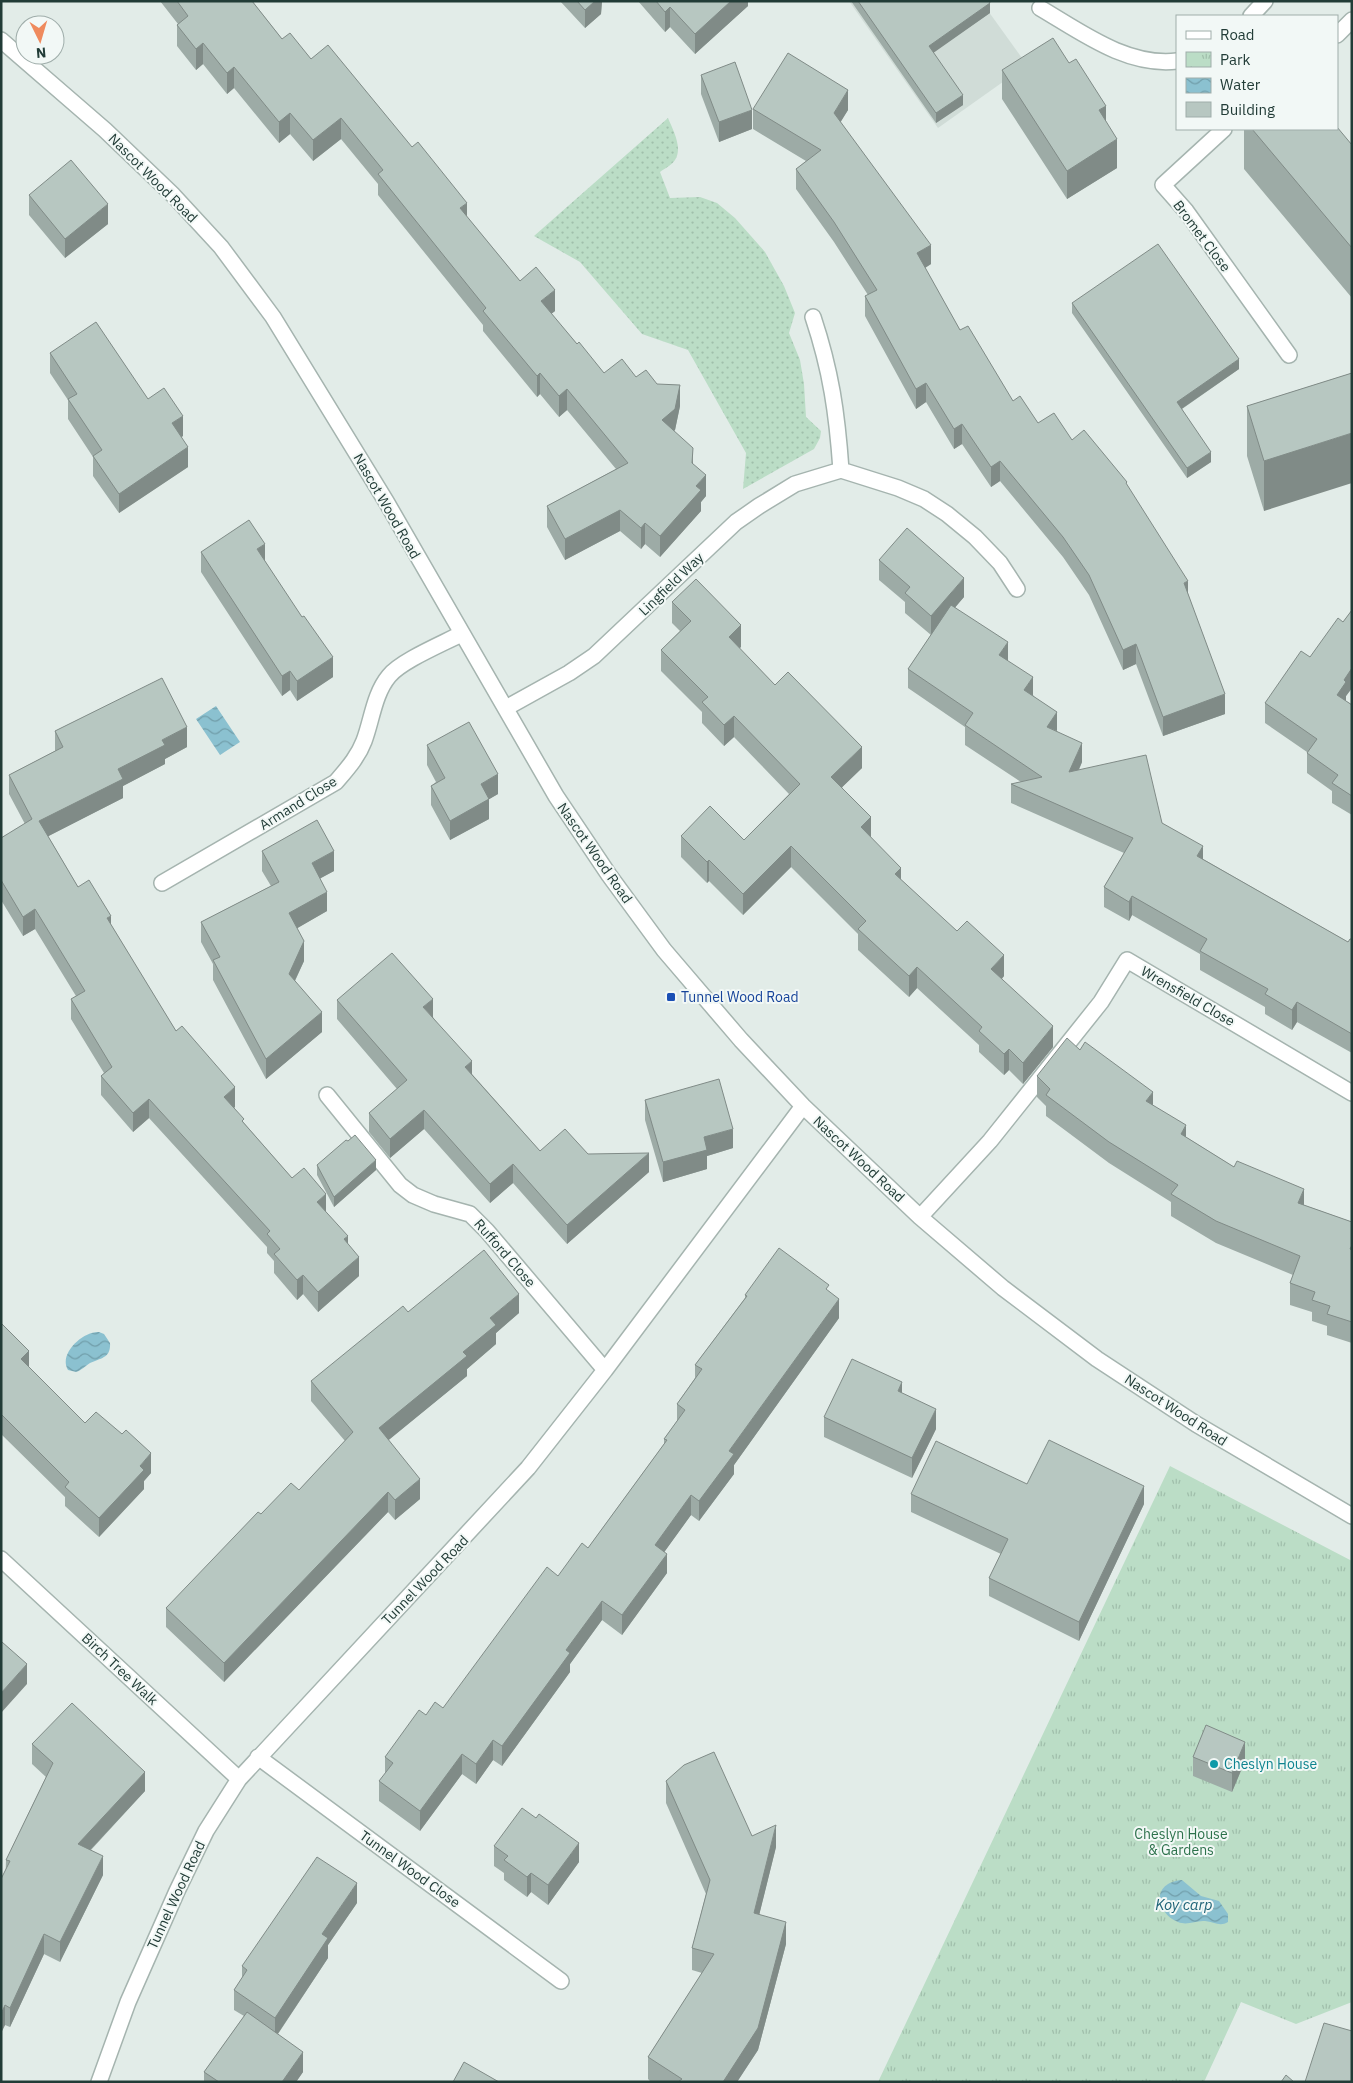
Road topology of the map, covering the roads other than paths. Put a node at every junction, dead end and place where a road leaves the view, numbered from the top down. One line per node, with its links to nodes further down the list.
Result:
1 (1266, 1): 3 (street)
2 (1040, 8): 7 (street)
3 (1252, 15)
4 (1352, 20): 5 (street)
5 (1338, 34)
6 (1, 40): 13 (street, Nascot Wood Road)
7 (1176, 61)
8 (1223, 130): 10 (street, Bromet Close)
9 (813, 316): 11 (street)
10 (1289, 355)
11 (841, 470): 12 (street); 14 (street, Lingfield Way)
12 (1017, 589)
13 (461, 634): 14 (street, Nascot Wood Road); 15 (street, Armand Close)
14 (506, 708): 18 (street, Nascot Wood Road)
15 (162, 883)
16 (1352, 1093): 19 (street, Wrensfield Close)
17 (328, 1095): 20 (street, Rufford Close)
18 (803, 1106): 19 (street, Nascot Wood Road); 20 (street, Tunnel Wood Road)
19 (920, 1217): 21 (street, Nascot Wood Road)
20 (605, 1370): 23 (street, Tunnel Wood Road)
21 (1352, 1516)
22 (1, 1559): 24 (street, Birch Tree Walk)
23 (258, 1757): 24 (street, Tunnel Wood Road); 25 (street, Tunnel Wood Close)
24 (239, 1779): 26 (street, Tunnel Wood Road)
25 (561, 1981)
26 (100, 2082)

